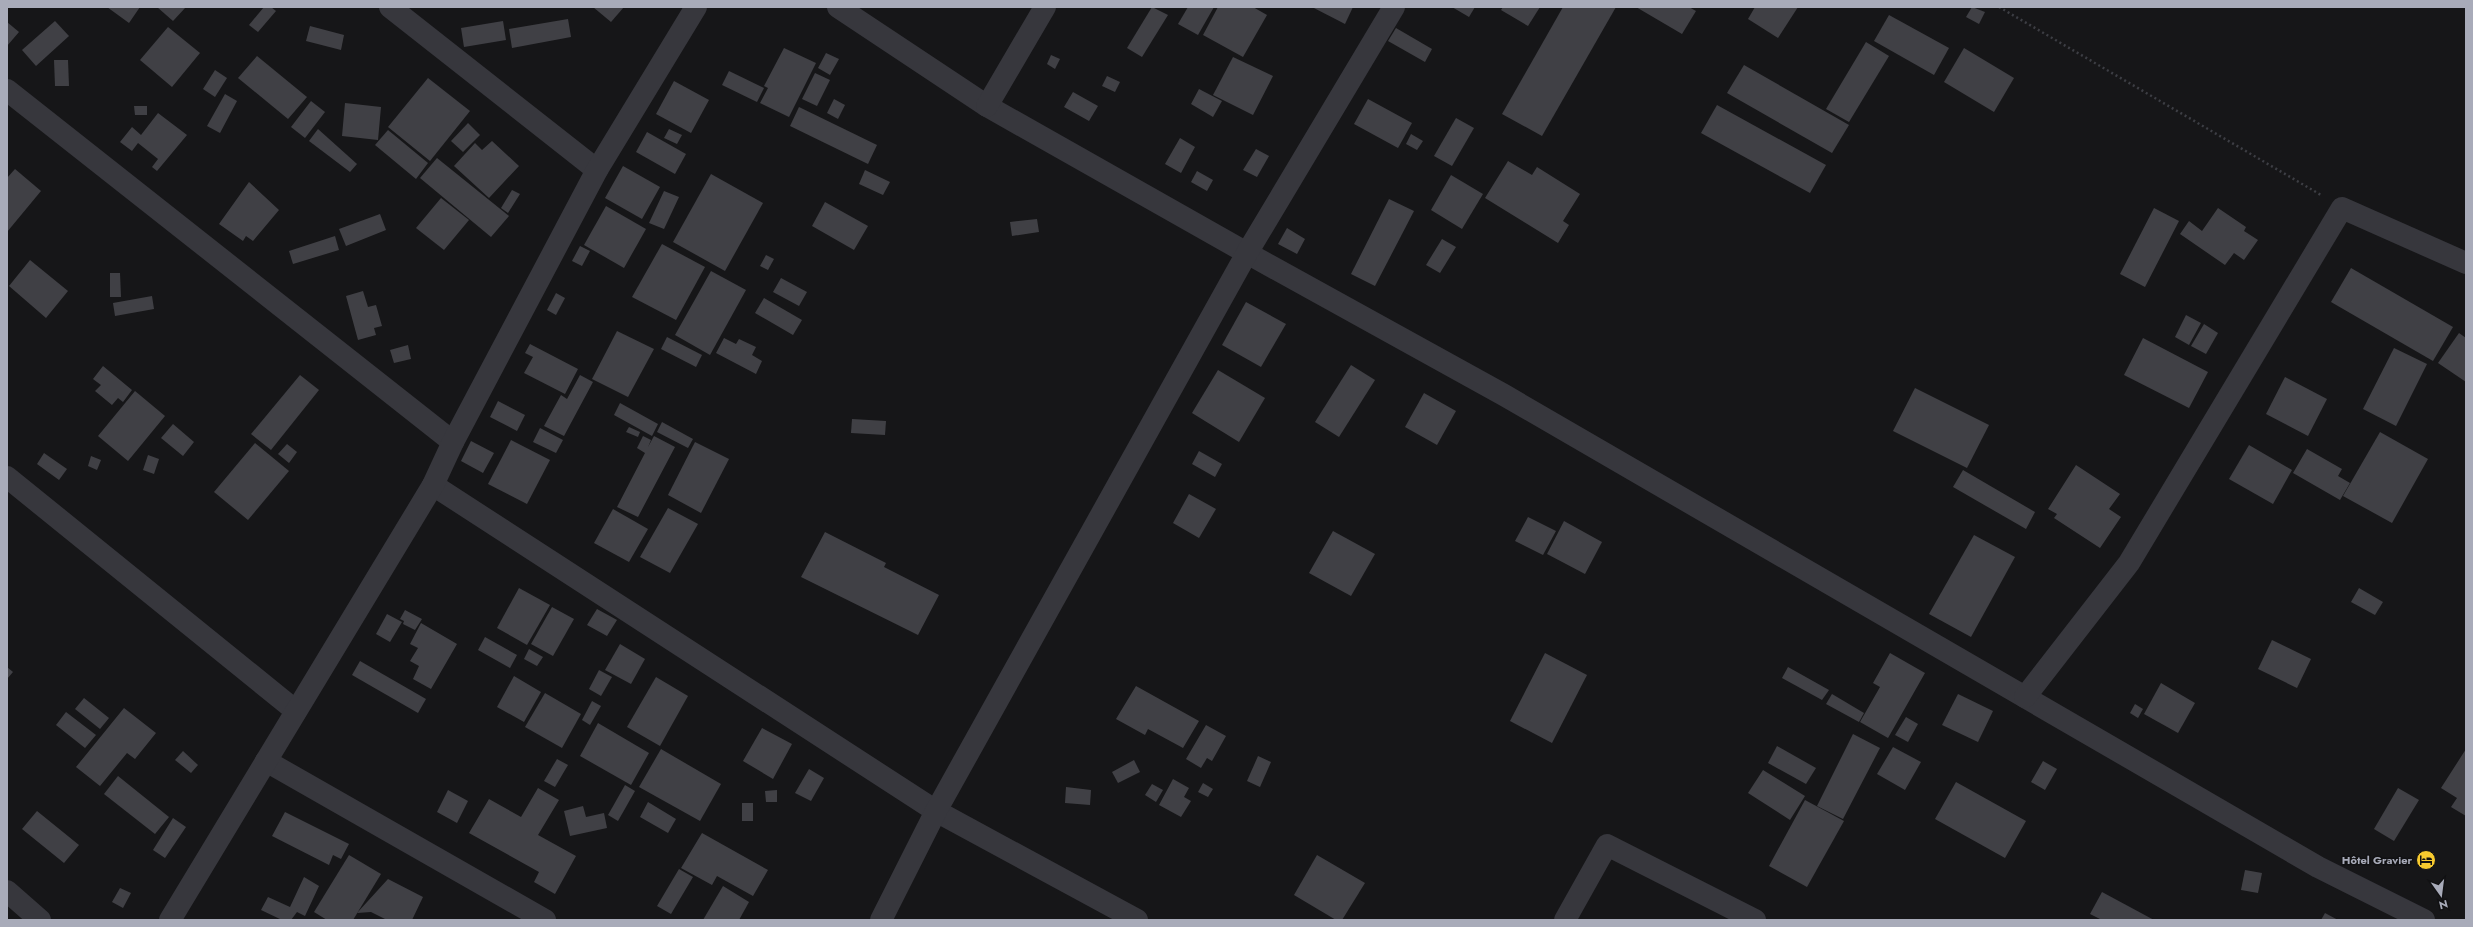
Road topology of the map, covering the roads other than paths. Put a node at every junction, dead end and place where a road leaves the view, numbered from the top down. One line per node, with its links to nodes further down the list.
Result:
1 (390, 7): 8 (street)
2 (696, 7): 8 (street)
3 (838, 7): 7 (street)
4 (1045, 7): 7 (street)
5 (1394, 7): 9 (street)
6 (7, 90): 11 (street)
7 (987, 106): 9 (street)
8 (597, 170): 11 (street)
9 (1246, 254): 14 (street); 17 (street)
10 (2466, 263): 14 (street)
11 (453, 442): 13 (street)
12 (7, 477): 15 (street)
13 (433, 485): 15 (street); 17 (street)
14 (2025, 697): 26 (street)
15 (296, 711): 16 (street)
16 (266, 761): 20 (street); 21 (street)
17 (936, 811): 22 (street); 23 (street)
18 (7, 891): 19 (street)
19 (40, 920)
20 (170, 920)
21 (545, 920)
22 (882, 920)
23 (1136, 920)
24 (1565, 920): 25 (street)
25 (1755, 920)
26 (2424, 920)

